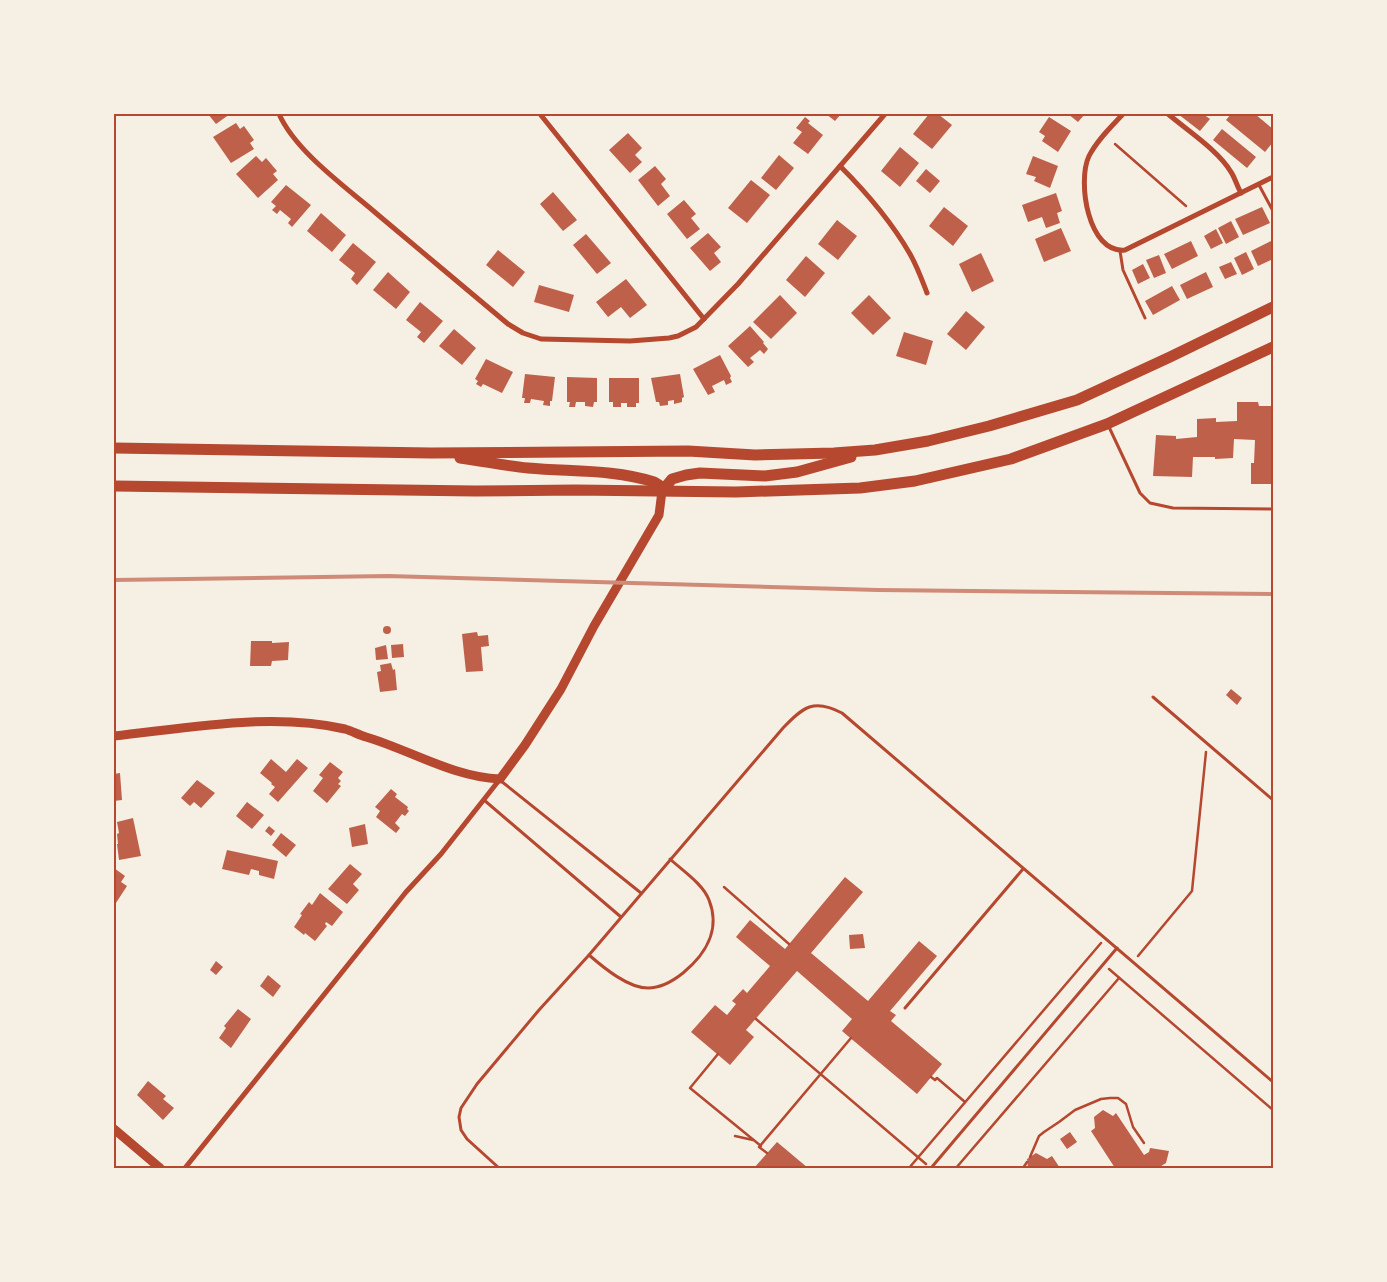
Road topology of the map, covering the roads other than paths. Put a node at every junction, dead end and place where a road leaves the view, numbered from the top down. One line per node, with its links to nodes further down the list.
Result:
1 (279, 114): 15 (street)
2 (540, 114): 15 (street)
3 (885, 114): 6 (street)
4 (1122, 114): 11 (street)
5 (1168, 114): 9 (street)
6 (840, 166): 12 (street); 15 (street)
7 (1273, 177): 8 (street)
8 (1259, 185): 9 (street); 10 (lane)
9 (1241, 193): 11 (street)
10 (1273, 212)
11 (1120, 250): 14 (lane)
12 (927, 293)
13 (1273, 306): 19 (main road)
14 (1145, 318)
15 (704, 319)
16 (1273, 347): 17 (main road)
17 (1107, 424): 22 (main road); 23 (lane)
18 (114, 448): 20 (main road)
19 (875, 450): 20 (main road); 22 (main road)
20 (431, 453): 22 (main road)
21 (114, 486): 22 (main road)
22 (662, 491): 26 (street)
23 (1273, 509)
24 (1154, 697): 28 (lane)
25 (114, 736): 26 (street)
26 (500, 779): 27 (street); 31 (lane)
27 (484, 800): 32 (lane); 39 (street)
28 (1273, 800)
29 (670, 859): 30 (lane); 31 (lane); 34 (lane)
30 (1023, 869): 33 (lane); 35 (lane)
31 (641, 893): 32 (lane)
32 (621, 916): 34 (lane)
33 (1117, 948): 36 (lane); 41 (lane)
34 (589, 955): 40 (lane)
35 (905, 1008)
36 (1273, 1082)
37 (114, 1129): 38 (street)
38 (160, 1168)
39 (185, 1168)
40 (499, 1168)
41 (931, 1168)

